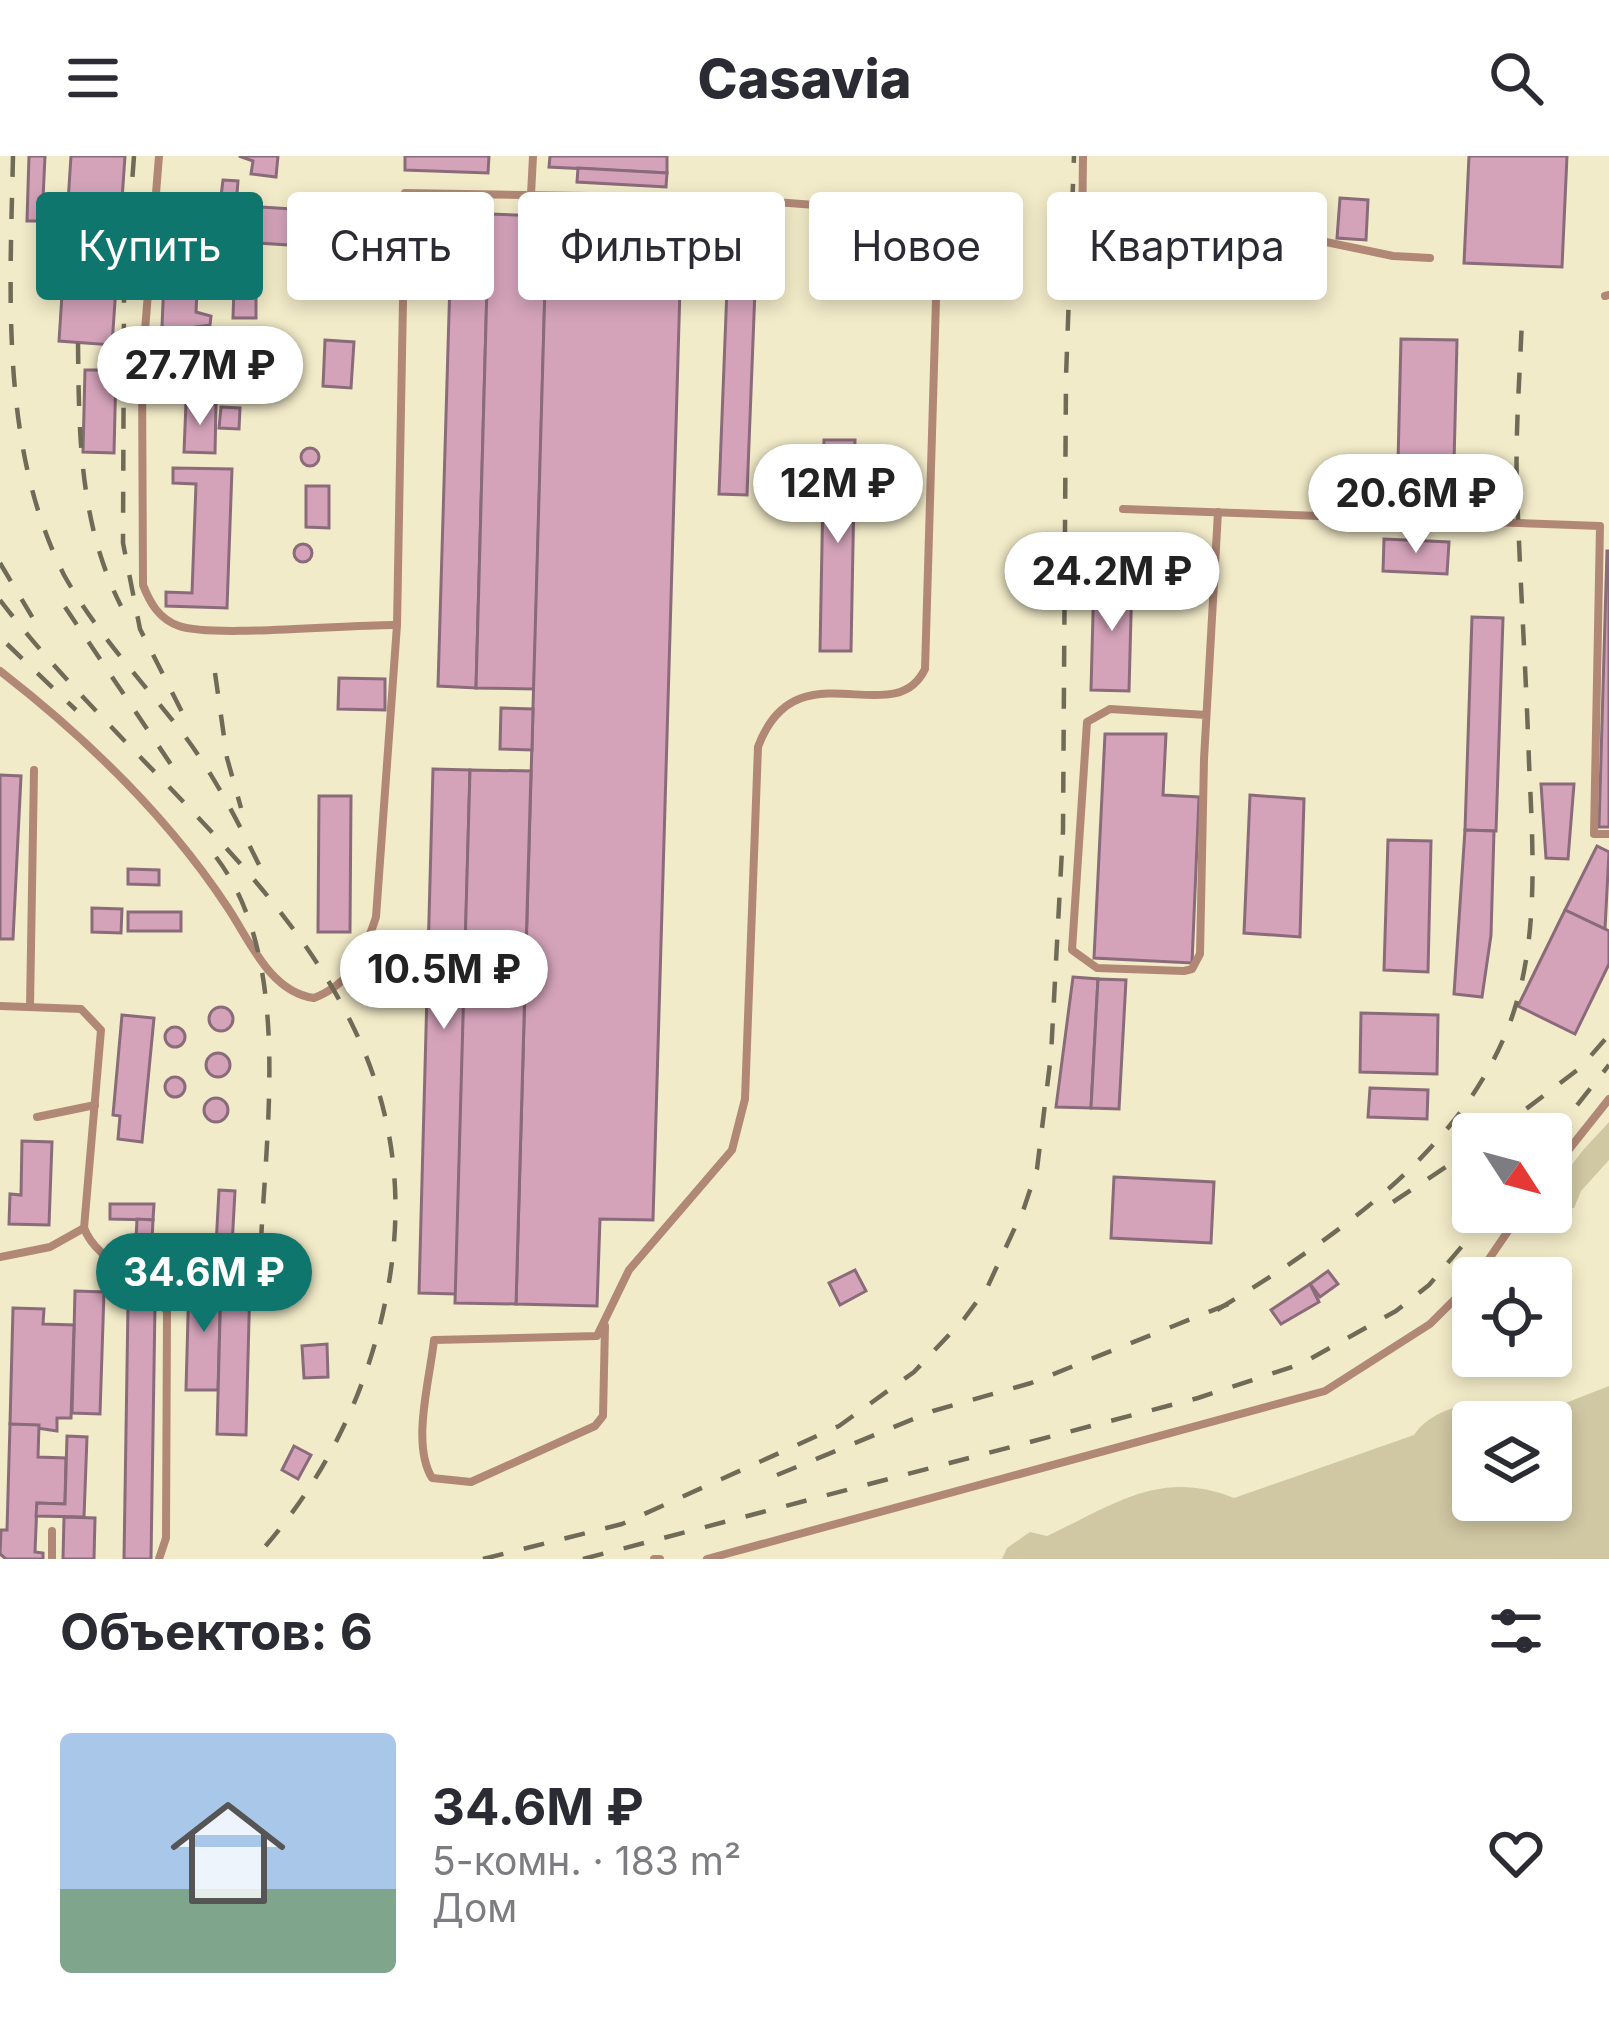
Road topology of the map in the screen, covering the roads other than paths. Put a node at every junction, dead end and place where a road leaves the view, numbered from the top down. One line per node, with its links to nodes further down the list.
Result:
1 (159, 156): 12 (lane)
2 (533, 156): 4 (lane)
3 (1083, 156): 5 (lane)
4 (531, 192)
5 (1083, 192)
6 (518, 195): 12 (lane)
7 (785, 203): 26 (lane)
8 (1327, 242): 9 (lane)
9 (1430, 258)
10 (1123, 509): 11 (lane)
11 (1219, 512): 14 (lane); 16 (lane)
12 (397, 625): 13 (lane)
13 (0, 670)
14 (1206, 715): 14 (lane)
15 (34, 770): 18 (lane)
16 (1609, 834)
17 (0, 1006): 18 (lane)
18 (31, 1007): 20 (lane)
19 (1609, 1099): 22 (lane)
20 (95, 1105): 21 (lane); 23 (lane)
21 (37, 1117)
22 (1572, 1146)
23 (84, 1228): 24 (lane); 29 (lane)
24 (0, 1256)
25 (1452, 1302): 30 (lane)
26 (605, 1326): 26 (lane)
27 (52, 1531): 28 (lane)
28 (52, 1559)
29 (159, 1559)
30 (706, 1559)

